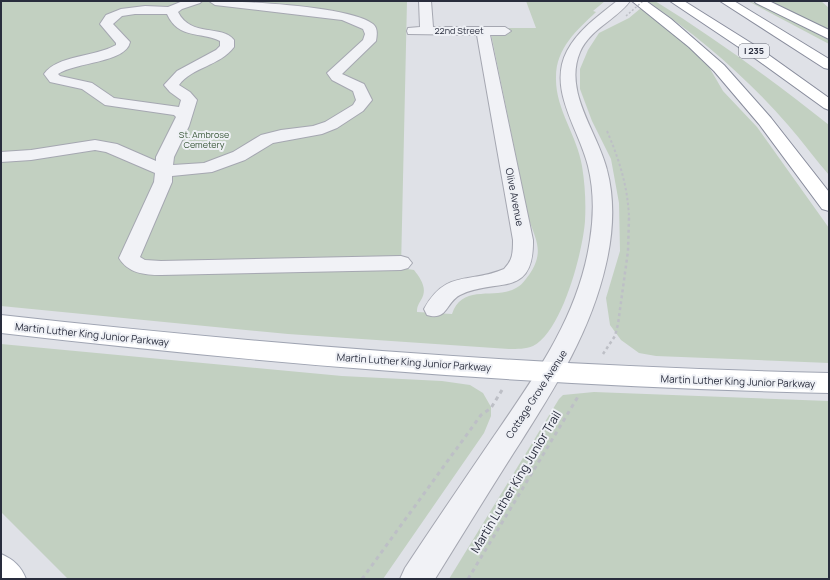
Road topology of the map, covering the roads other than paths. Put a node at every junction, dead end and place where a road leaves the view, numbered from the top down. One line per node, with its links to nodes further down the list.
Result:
1 (196, 1): 9 (street)
2 (215, 1): 21 (street)
3 (425, 1): 12 (street)
4 (638, 1): 22 (main road)
5 (676, 1): 18 (main road, I 235)
6 (726, 1): 10 (main road, I 235)
7 (760, 1): 15 (main road)
8 (622, 9): 26 (street, Cottage Grove Avenue)
9 (171, 11): 19 (street); 19 (street)
10 (762, 22): 16 (main road); 17 (main road, I 235)
11 (413, 31): 12 (street, 22nd Street)
12 (427, 31): 13 (street, 22nd Street)
13 (483, 31): 14 (street, 22nd Street); 24 (street, Olive Avenue)
14 (505, 31)
15 (829, 35)
16 (829, 52)
17 (829, 65)
18 (829, 105)
19 (184, 117): 21 (street)
20 (1, 156): 21 (street)
21 (164, 171): 23 (street)
22 (829, 205)
23 (401, 263)
24 (435, 309)
25 (1, 324): 26 (main road, Martin Luther King Junior Parkway)
26 (552, 371): 27 (main road, Martin Luther King Junior Parkway); 30 (street, Cottage Grove Avenue)
27 (829, 384)
28 (1, 570): 29 (main road)
29 (10, 579)
30 (416, 579)

